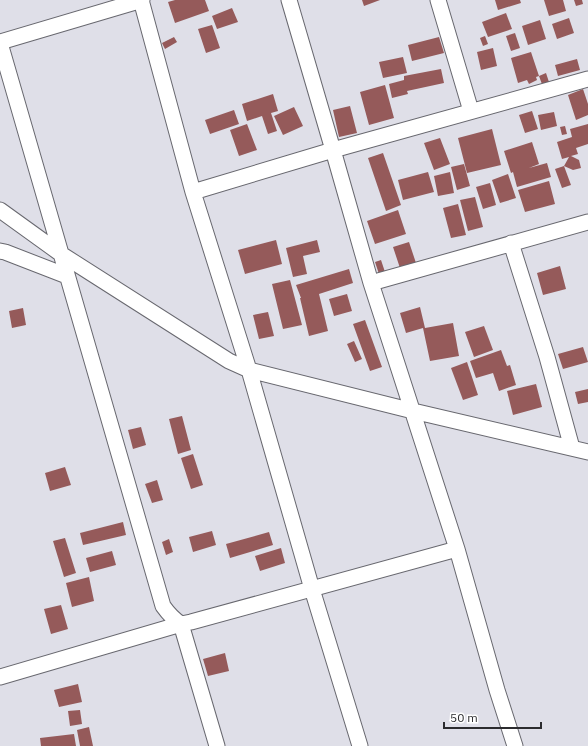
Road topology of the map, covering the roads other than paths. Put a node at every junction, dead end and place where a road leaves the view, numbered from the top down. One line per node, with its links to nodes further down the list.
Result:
1 (142, 0): 4 (street); 8 (street)
2 (289, 0): 7 (street)
3 (438, 0): 6 (street)
4 (0, 43): 13 (street)
5 (588, 79): 6 (street)
6 (471, 111): 7 (street)
7 (333, 150): 8 (street); 15 (street)
8 (192, 192): 16 (street)
9 (0, 210): 13 (street)
10 (588, 222): 11 (street)
11 (511, 243): 15 (street); 18 (street)
12 (0, 251): 14 (street)
13 (61, 254): 14 (street); 16 (street)
14 (67, 276): 22 (street)
15 (371, 283): 17 (street)
16 (249, 370): 17 (street); 21 (street)
17 (413, 411): 18 (street); 20 (street)
18 (572, 448): 19 (street)
19 (588, 452)
20 (457, 549): 21 (street); 26 (street)
21 (312, 589): 22 (street); 25 (street)
22 (181, 624): 23 (street); 24 (street)
23 (0, 676)
24 (217, 746)
25 (360, 746)
26 (515, 746)

